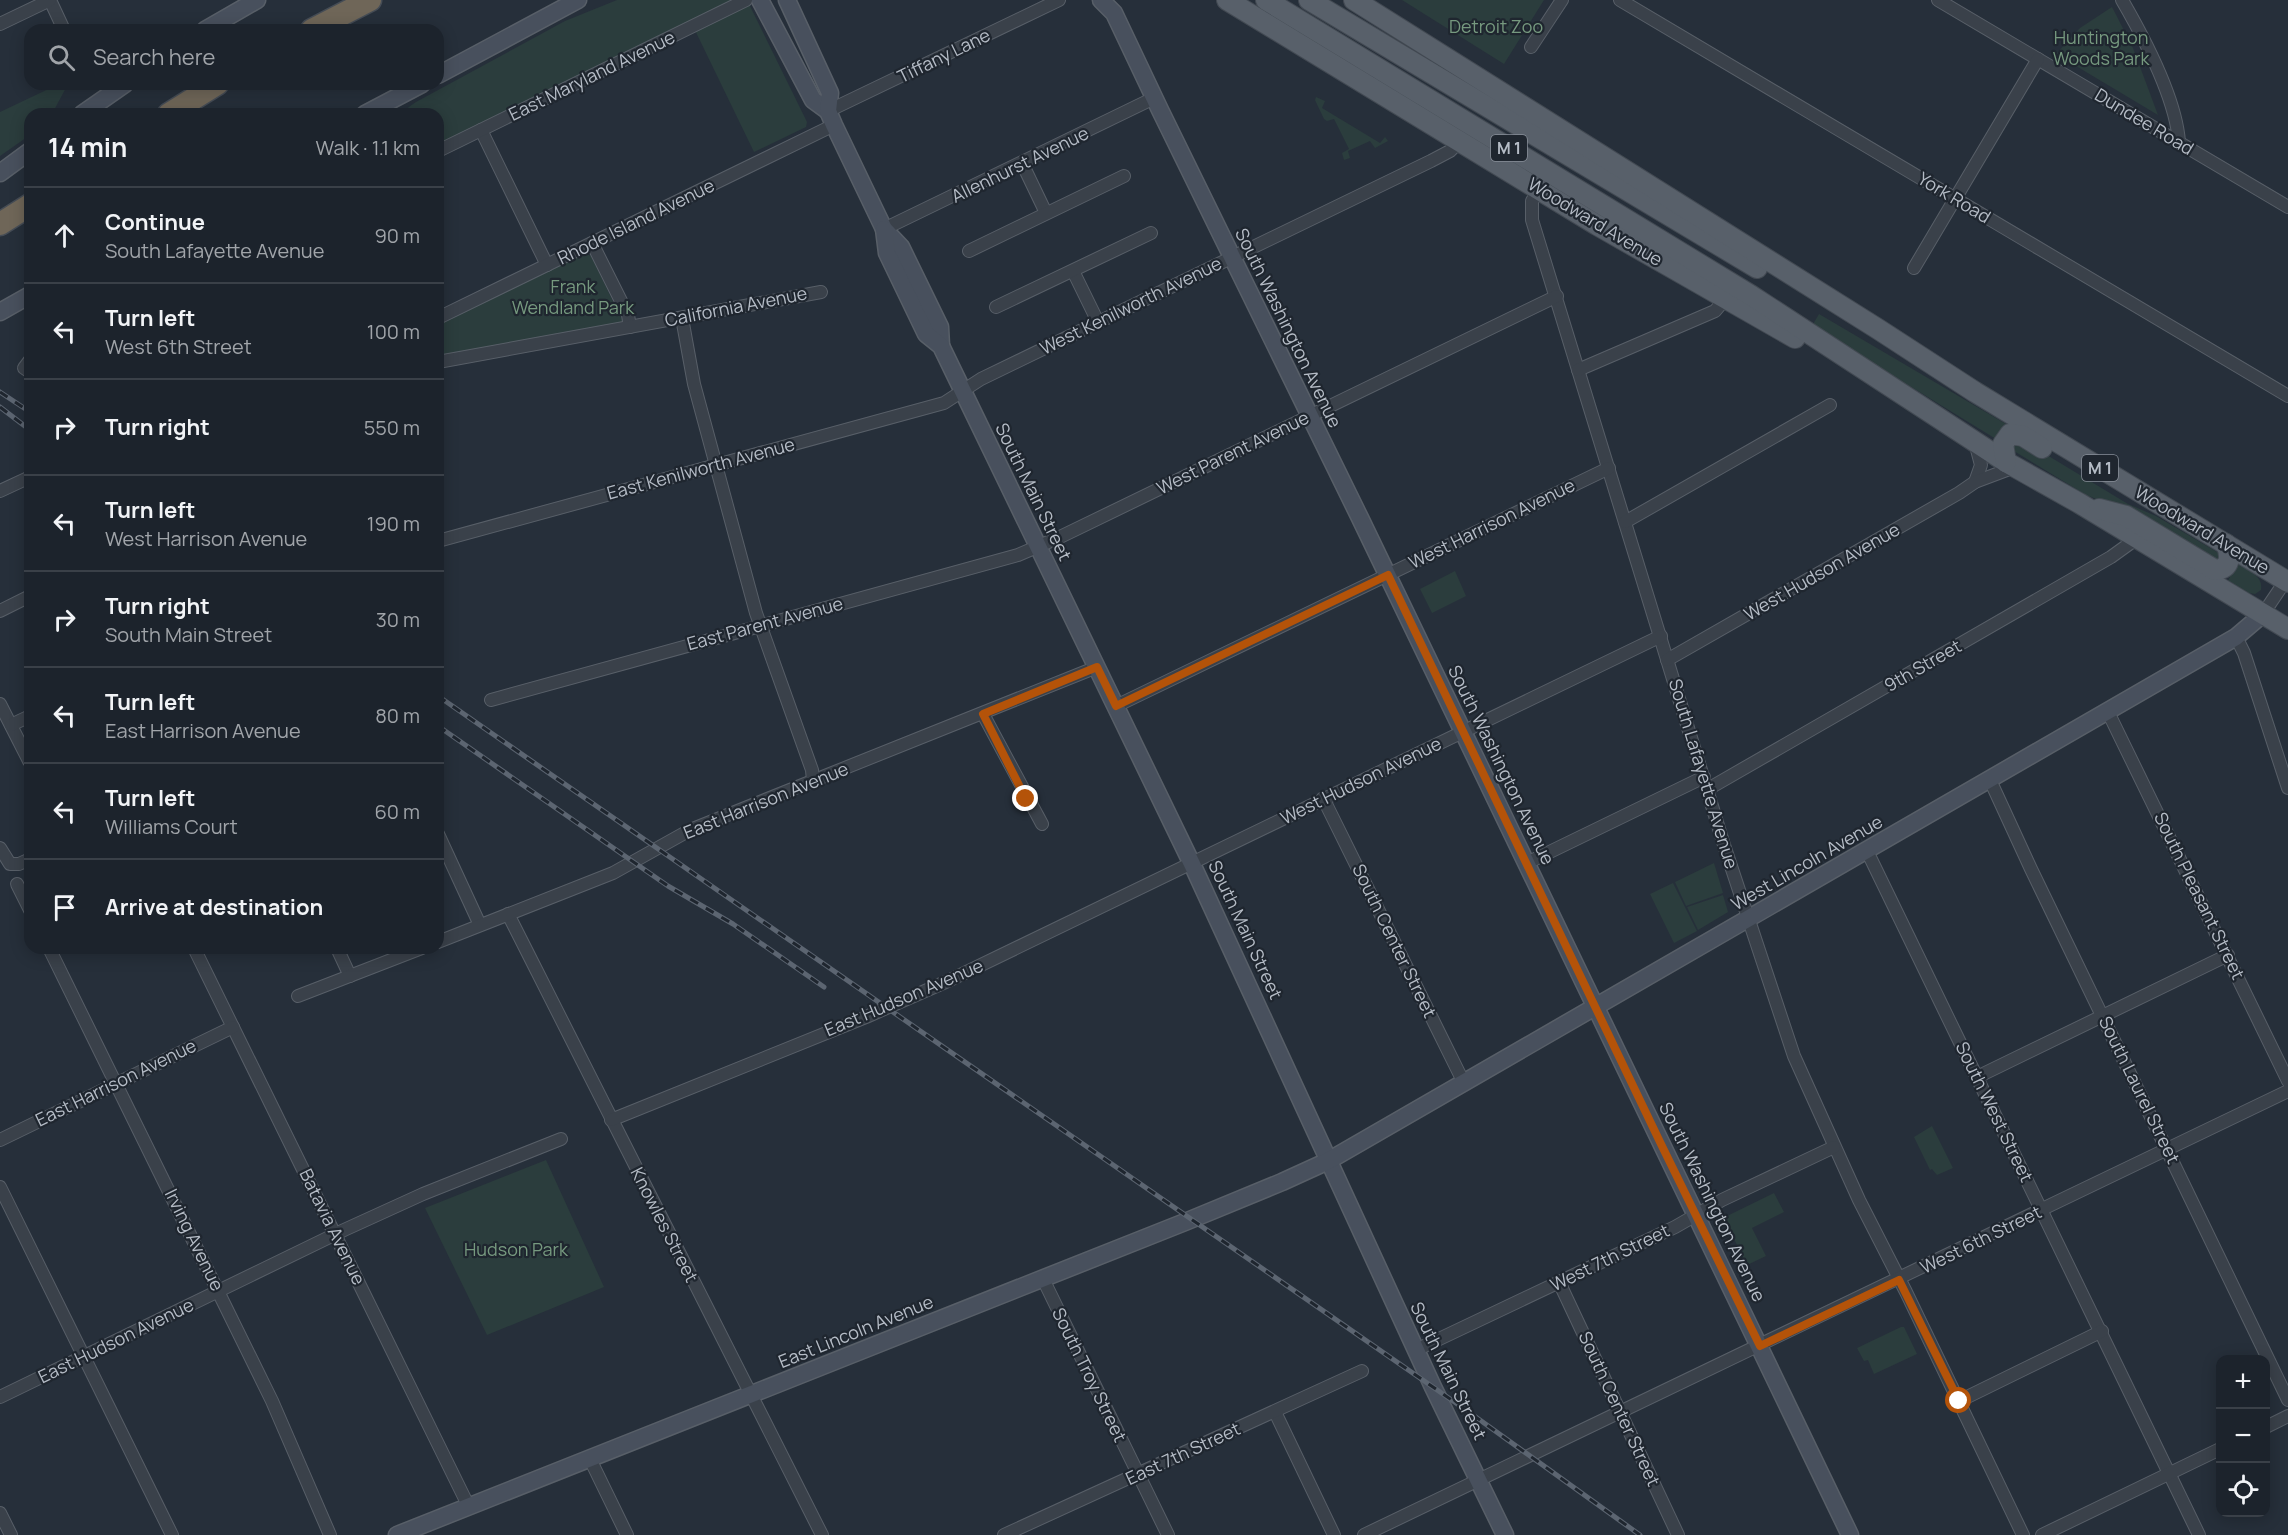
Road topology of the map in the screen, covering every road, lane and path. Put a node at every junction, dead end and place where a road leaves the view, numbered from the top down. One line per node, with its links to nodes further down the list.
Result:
1 (50, 0): 19 (street); 20 (street)
2 (257, 0): 21 (main road)
3 (370, 0): 22 (highway)
4 (578, 0): 26 (main road)
5 (746, 0): 35 (street, East Maryland Avenue)
6 (760, 0): 34 (main road, South Main Street)
7 (777, 0): 24 (main road)
8 (787, 0): 24 (main road, South Main Street)
9 (1059, 0): 34 (street, Tiffany Lane)
10 (1227, 0): 36 (main road, Woodward Avenue)
11 (1266, 0): 74 (main road, Woodward Avenue / M 1)
12 (1308, 0): 69 (main road, Woodward Avenue / M 1)
13 (1354, 0): 69 (main road, Woodward Avenue)
14 (1562, 0): 23 (street)
15 (1620, 0): 44 (street, York Road)
16 (1938, 0): 25 (street, Dundee Road)
17 (2122, 0): 37 (street)
18 (1109, 3): 30 (main road, South Washington Avenue)
19 (0, 24)
20 (61, 24)
21 (216, 24)
22 (324, 24)
23 (1531, 47)
24 (813, 55): 34 (main road, South Main Street)
25 (2038, 59): 37 (street, Dundee Road); 44 (street)
26 (444, 72)
27 (116, 90): 31 (main road)
28 (207, 90): 32 (highway)
29 (411, 90): 33 (main road)
30 (1154, 98): 40 (street, Allenhurst Avenue); 53 (main road, South Washington Avenue)
31 (91, 108)
32 (179, 108)
33 (376, 108)
34 (831, 118): 49 (main road, South Main Street); 51 (street, Rhode Island Avenue)
35 (481, 130): 38 (street, East Maryland Avenue); 54 (street)
36 (1460, 141): 43 (main road, Woodward Avenue); 53 (street, West Kenilworth Avenue)
37 (2179, 142): 45 (street, Dundee Road)
38 (444, 148)
39 (24, 156): 41 (main road)
40 (1022, 163): 47 (street); 49 (street, Allenhurst Avenue)
41 (0, 173)
42 (1124, 176): 47 (street)
43 (1539, 189): 58 (street, South Lafayette Avenue); 60 (main road, Woodward Avenue)
44 (1955, 198): 55 (street); 71 (street, York Road)
45 (2288, 207)
46 (24, 209): 48 (highway)
47 (1046, 213): 52 (street)
48 (0, 224)
49 (884, 229): 70 (main road, South Main Street)
50 (1151, 233): 56 (street)
51 (592, 243): 54 (street, Rhode Island Avenue); 66 (street)
52 (969, 251)
53 (1232, 257): 65 (street, West Kenilworth Avenue); 73 (main road, South Washington Avenue)
54 (547, 265): 63 (street, Rhode Island Avenue)
55 (1914, 268)
56 (1073, 271): 61 (street); 65 (street)
57 (821, 292): 64 (street, California Avenue)
58 (1557, 296): 68 (street, South Lafayette Avenue); 73 (street, West Parent Avenue)
59 (24, 298): 62 (main road)
60 (1726, 298): 68 (street); 74 (main road, Woodward Avenue)
61 (996, 307)
62 (0, 312)
63 (444, 315)
64 (682, 318): 66 (street, California Avenue); 76 (street)
65 (1098, 322): 70 (street, West Kenilworth Avenue)
66 (630, 327): 67 (street, California Avenue)
67 (444, 361)
68 (1578, 370): 78 (street, South Lafayette Avenue)
69 (1963, 385): 83 (main road, Woodward Avenue / M 1)
70 (962, 391): 76 (street, East Kenilworth Avenue); 88 (main road, South Main Street)
71 (2288, 396)
72 (1830, 405): 84 (street)
73 (1310, 416): 88 (street, West Parent Avenue); 89 (main road, South Washington Avenue)
74 (1936, 417): 75 (main road, Woodward Avenue / M 1)
75 (1975, 442): 77 (main road, Woodward Avenue / M 1); 80 (street)
76 (716, 465): 85 (street, East Kenilworth Avenue); 94 (street)
77 (2011, 465): 80 (street, West Hudson Avenue); 82 (main road, Woodward Avenue / M 1); 83 (main road)
78 (1609, 468): 84 (street, South Lafayette Avenue); 89 (street, West Harrison Avenue)
79 (24, 480): 81 (street)
80 (1975, 482): 98 (street, West Hudson Avenue)
81 (0, 491)
82 (2079, 503): 86 (main road, M 1); 87 (main road)
83 (2162, 506): 87 (main road, Woodward Avenue / M 1)
84 (1625, 522): 96 (street, South Lafayette Avenue)
85 (444, 538)
86 (2136, 539): 93 (main road, M 1); 111 (street, 9th Street)
87 (2226, 544): 90 (main road, Woodward Avenue / M 1)
88 (1038, 546): 94 (street, East Parent Avenue); 99 (main road, South Main Street)
89 (1388, 575): 102 (street, West Harrison Avenue); 107 (main road, South Washington Avenue)
90 (2287, 580): 93 (street, West Lincoln Avenue)
91 (24, 599): 92 (street)
92 (0, 611)
93 (2263, 614): 95 (main road, M 1); 97 (main road, West Lincoln Avenue)
94 (759, 625): 100 (street, East Parent Avenue); 110 (street)
95 (2288, 629)
96 (1661, 636): 98 (street, South Lafayette Avenue); 107 (street, West Hudson Avenue)
97 (2236, 637): 103 (main road, West Lincoln Avenue); 112 (street)
98 (1668, 660): 111 (street, South Lafayette Avenue)
99 (1097, 667): 102 (main road, South Main Street); 104 (street, East Harrison Avenue)
100 (491, 700)
101 (0, 704): 106 (street)
102 (1116, 706): 120 (main road, South Main Street)
103 (2108, 711): 109 (main road, West Lincoln Avenue); 131 (street, South Pleasant Street)
104 (983, 714): 110 (street, East Harrison Avenue); 114 (street)
105 (24, 719): 106 (street)
106 (11, 725): 108 (street)
107 (1463, 731): 113 (street, West Hudson Avenue); 119 (main road, South Washington Avenue)
108 (24, 753)
109 (1990, 780): 117 (main road, West Lincoln Avenue); 135 (street, South Laurel Street)
110 (813, 781): 123 (street, East Harrison Avenue)
111 (1706, 783): 119 (street, 9th Street); 124 (street, South Lafayette Avenue)
112 (2288, 788)
113 (1323, 798): 120 (street, West Hudson Avenue); 140 (street, South Center Street)
114 (1042, 824)
115 (444, 847): 125 (street)
116 (0, 848): 118 (street)
117 (1867, 851): 124 (main road, West Lincoln Avenue); 137 (street, South West Street)
118 (24, 862)
119 (1527, 862): 134 (main road, South Washington Avenue)
120 (1192, 864): 142 (street, East Hudson Avenue); 147 (main road, South Main Street)
121 (17, 884): 122 (street)
122 (24, 898)
123 (508, 914): 125 (street, East Harrison Avenue); 142 (street, Knowles Street)
124 (1748, 919): 134 (main road, West Lincoln Avenue); 145 (street, South Lafayette Avenue)
125 (480, 925): 126 (street, East Harrison Avenue)
126 (444, 938)
127 (52, 954): 139 (street, Irving Avenue)
128 (197, 954): 136 (street, Batavia Avenue)
129 (340, 954): 132 (street)
130 (407, 954): 132 (street)
131 (2228, 956): 135 (street); 138 (street, South Pleasant Street)
132 (350, 976): 133 (street)
133 (298, 996)
134 (1595, 1006): 140 (main road, West Lincoln Avenue); 150 (main road, South Washington Avenue)
135 (2103, 1015): 137 (street); 146 (street, South Laurel Street)
136 (233, 1026): 139 (street, East Harrison Avenue); 151 (street, Batavia Avenue)
137 (1977, 1077): 149 (street, South West Street)
138 (2288, 1081)
139 (116, 1083): 144 (street, East Harrison Avenue); 155 (street, Irving Avenue)
140 (1464, 1083): 147 (main road, West Lincoln Avenue)
141 (2288, 1091): 146 (street, West 6th Street)
142 (611, 1120): 161 (street, Knowles Street)
143 (561, 1139): 151 (street, East Hudson Avenue)
144 (0, 1140)
145 (1834, 1147): 150 (street, West 7th Street); 153 (street, South Lafayette Avenue)
146 (2168, 1150): 149 (street, West 6th Street); 163 (street, South Laurel Street)
147 (1328, 1161): 152 (main road, East Lincoln Avenue); 158 (main road, South Main Street)
148 (0, 1187): 159 (street)
149 (2043, 1210): 153 (street, West 6th Street); 156 (street, South West Street)
150 (1696, 1214): 154 (street, West 7th Street); 157 (main road, South Washington Avenue)
151 (336, 1234): 155 (street, East Hudson Avenue); 174 (street, Batavia Avenue)
152 (1043, 1279): 161 (main road, East Lincoln Avenue); 172 (street, South Troy Street)
153 (1899, 1280): 157 (street, West 6th Street); 164 (street, South Lafayette Avenue)
154 (1559, 1282): 158 (street, West 7th Street); 166 (street, South Center Street)
155 (219, 1291): 159 (street, East Hudson Avenue); 179 (street, Irving Avenue)
156 (2102, 1331): 164 (street); 171 (street, South West Street)
157 (1760, 1346): 166 (street, West 6th Street); 189 (main road, South Washington Avenue)
158 (1416, 1350): 173 (main road, South Main Street)
159 (83, 1357): 162 (street, East Hudson Avenue); 178 (street)
160 (1362, 1371): 165 (street, East 7th Street)
161 (750, 1395): 170 (main road, East Lincoln Avenue); 182 (street, Knowles Street)
162 (0, 1397)
163 (2288, 1400)
164 (1959, 1401): 190 (street, South Lafayette Avenue)
165 (1275, 1412): 172 (street, East 7th Street); 185 (street)
166 (1620, 1412): 173 (street, West 6th Street); 188 (street, South Center Street)
167 (2288, 1416): 168 (street)
168 (2270, 1425)
169 (2216, 1451): 171 (street)
170 (590, 1459): 174 (main road, East Lincoln Avenue); 181 (street)
171 (2170, 1473): 191 (street); 192 (street, South West Street)
172 (1139, 1475): 183 (street, East 7th Street); 184 (street, South Troy Street)
173 (1479, 1480): 186 (street, West 6th Street); 187 (main road, South Main Street)
174 (469, 1507): 176 (main road, East Lincoln Avenue)
175 (0, 1513): 177 (street)
176 (430, 1529): 180 (main road, East Lincoln Avenue)
177 (11, 1535)
178 (172, 1535)
179 (330, 1535)
180 (397, 1535)
181 (627, 1535)
182 (822, 1535)
183 (1004, 1535)
184 (1168, 1535)
185 (1334, 1535)
186 (1364, 1535)
187 (1505, 1535)
188 (1678, 1535)
189 (1850, 1535)
190 (2023, 1535)
191 (2042, 1535)
192 (2199, 1535)

